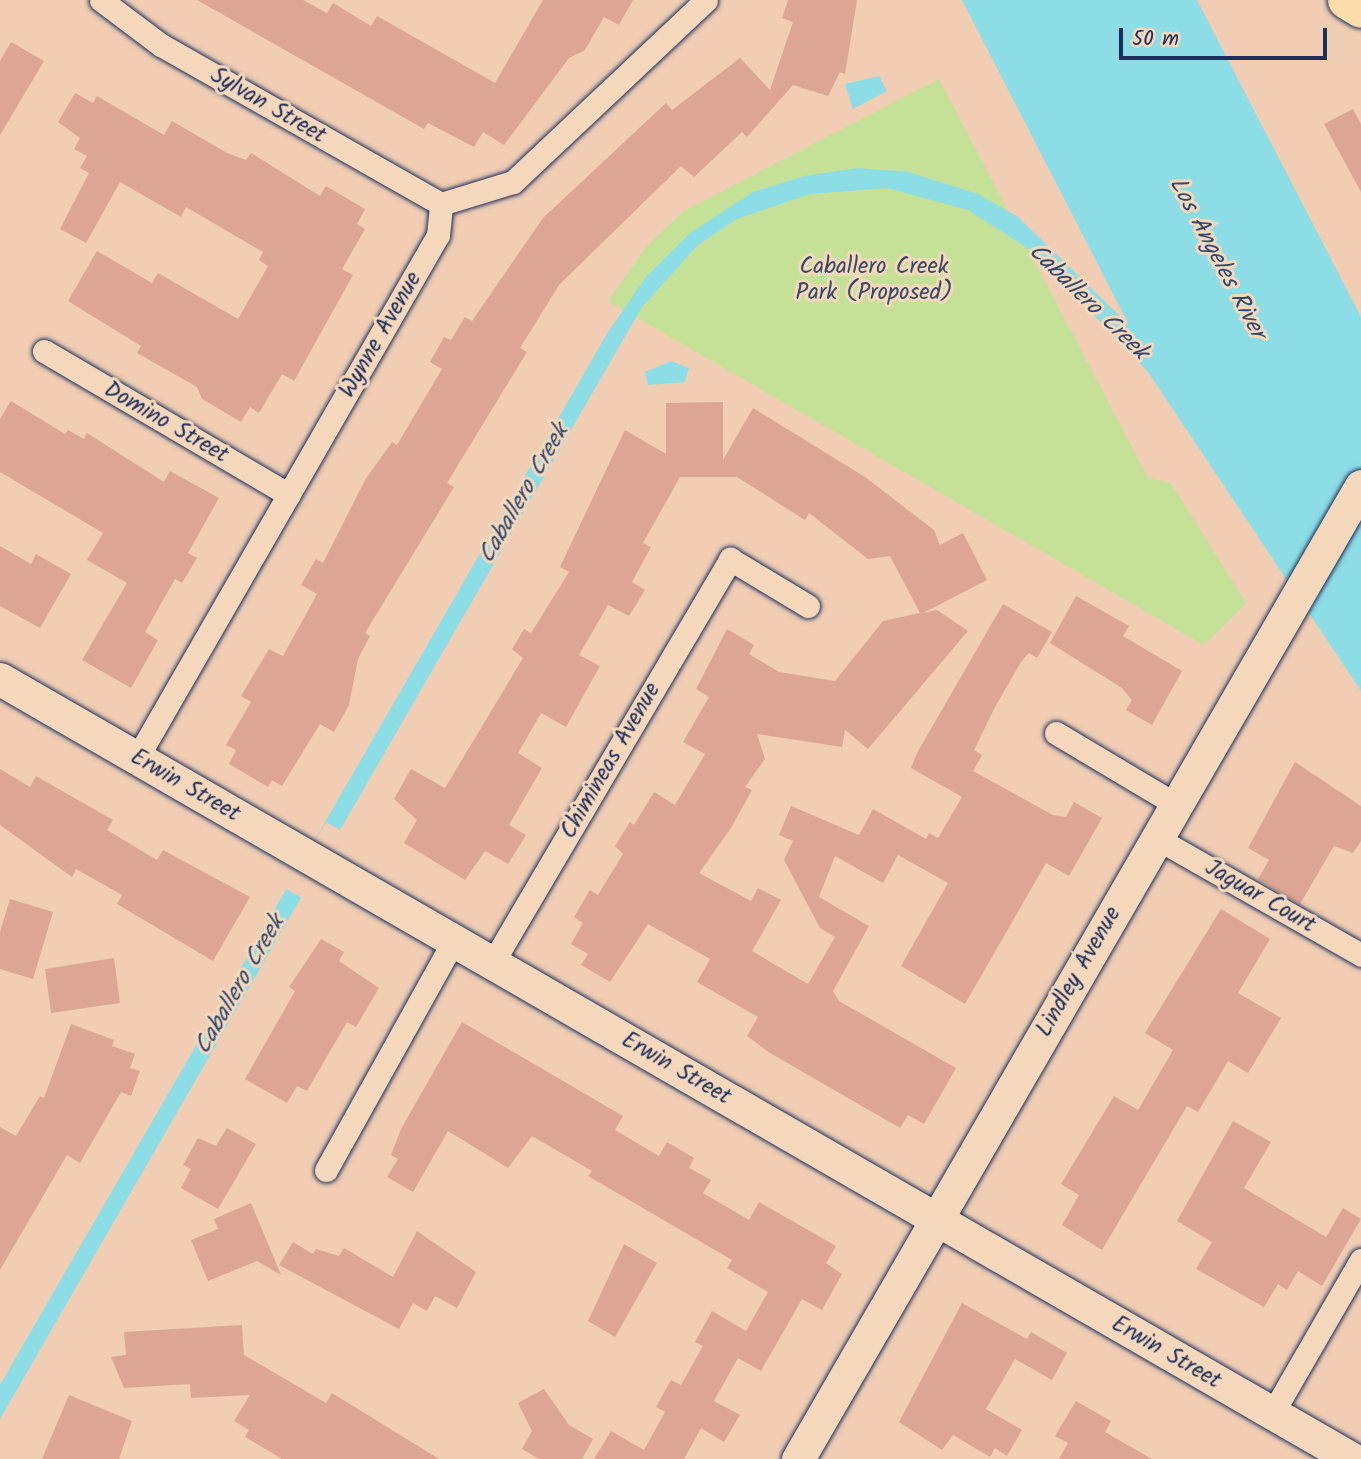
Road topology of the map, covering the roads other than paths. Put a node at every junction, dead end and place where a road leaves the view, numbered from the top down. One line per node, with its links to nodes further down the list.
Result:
1 (101, 0): 5 (street, Sylvan Street)
2 (706, 0): 5 (street)
3 (1346, 0): 4 (main road)
4 (1361, 9)
5 (441, 204): 8 (street, Wynne Avenue)
6 (44, 351): 8 (street, Domino Street)
7 (1361, 486): 13 (street, Lindley Avenue)
8 (289, 495): 12 (street, Wynne Avenue)
9 (808, 606): 17 (street, Chimineas Avenue)
10 (0, 679): 12 (street, Erwin Street)
11 (1056, 733): 13 (street)
12 (137, 758): 15 (street, Erwin Street)
13 (1177, 805): 14 (street, Lindley Avenue)
14 (1158, 839): 16 (street, Jaguar Court); 19 (street, Lindley Avenue)
15 (454, 940): 17 (street, Erwin Street); 18 (street)
16 (1361, 955)
17 (493, 962): 19 (street, Erwin Street)
18 (326, 1170)
19 (935, 1220): 21 (street, Erwin Street); 22 (street, Lindley Avenue)
20 (1361, 1260): 21 (street)
21 (1272, 1414): 23 (street, Erwin Street)
22 (799, 1459)
23 (1352, 1459)

